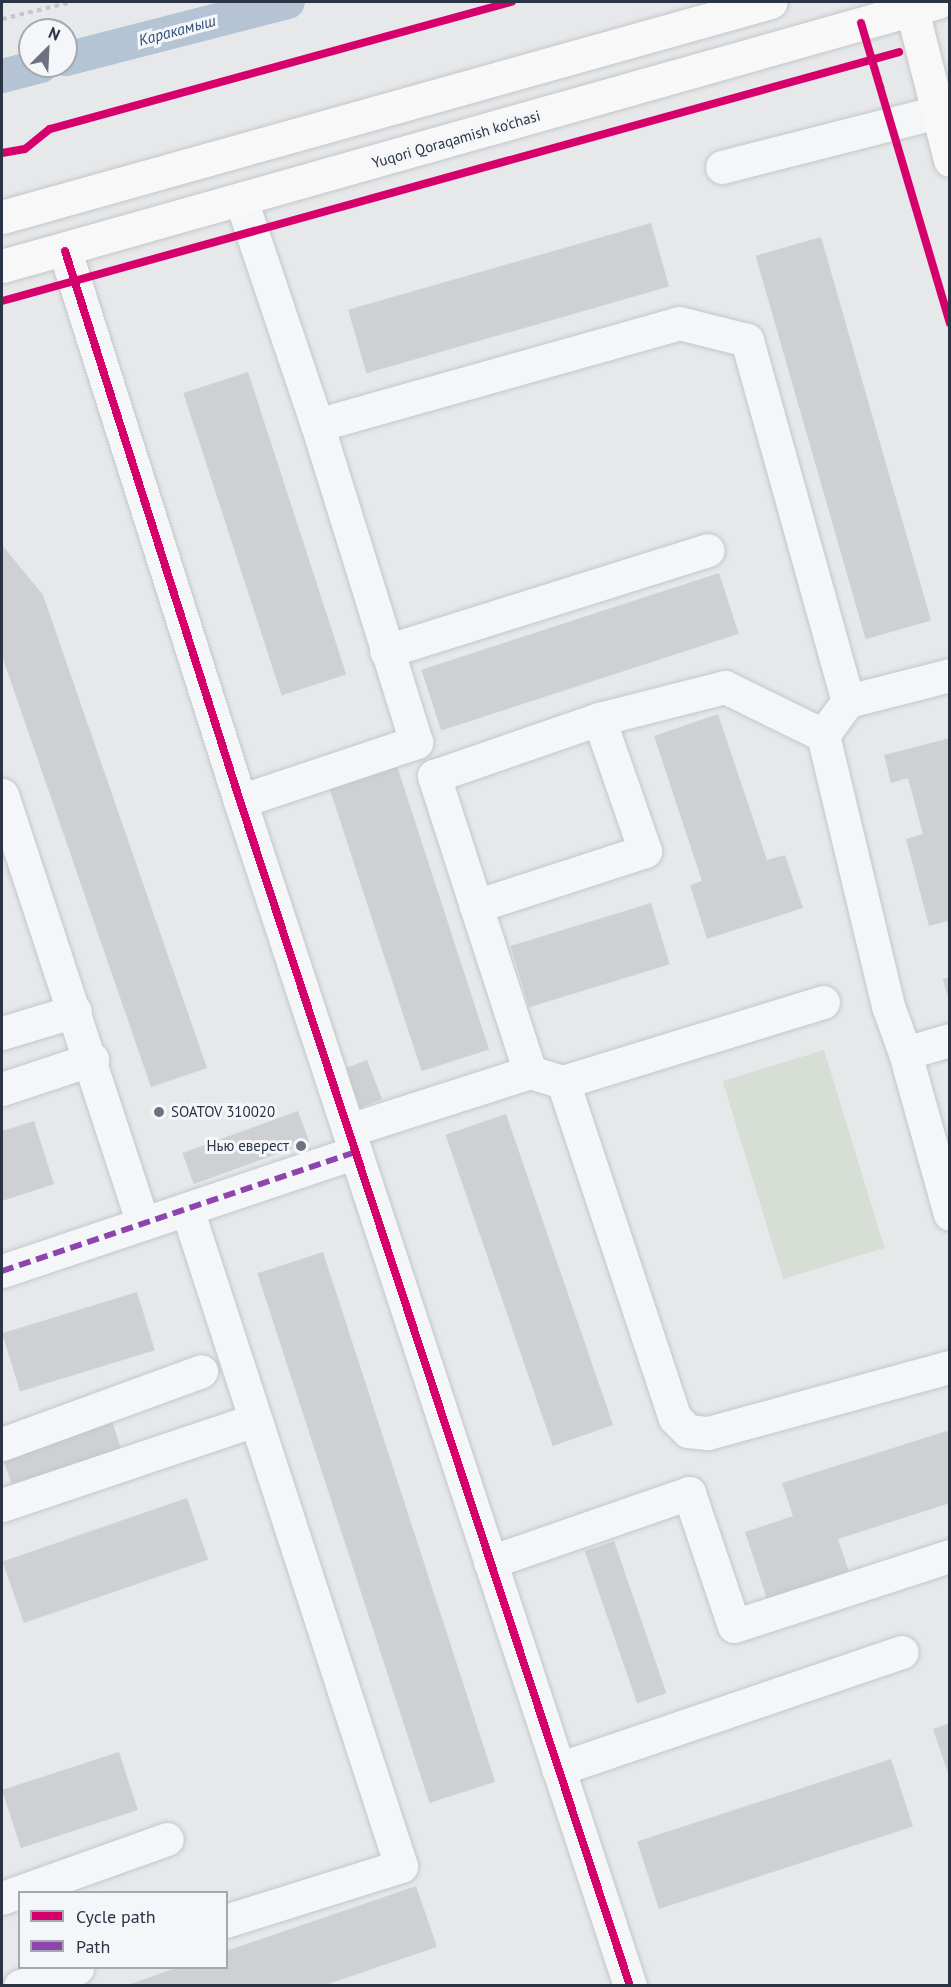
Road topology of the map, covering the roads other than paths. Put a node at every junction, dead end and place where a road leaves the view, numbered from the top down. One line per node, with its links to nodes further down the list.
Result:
1 (771, 2): 9 (main road)
2 (945, 2): 4 (main road)
3 (919, 4): 5 (main road); 8 (main road, Yuqori Qoraqamish ko'chasi)
4 (950, 21)
5 (937, 112): 6 (main road); 7 (street)
6 (950, 160)
7 (722, 167)
8 (242, 200): 10 (main road, Yuqori Qoraqamish ko'chasi); 12 (street)
9 (2, 217)
10 (65, 250): 11 (main road, Yuqori Qoraqamish ko'chasi); 20 (street)
11 (2, 266)
12 (317, 425): 14 (street); 16 (street)
13 (708, 550): 14 (street)
14 (386, 651): 20 (street)
15 (950, 675): 16 (street)
16 (848, 701): 18 (street)
17 (599, 719): 18 (street); 22 (street); 22 (street)
18 (823, 735): 27 (street)
19 (2, 795): 21 (street)
20 (240, 801): 32 (street)
21 (14, 880): 24 (street)
22 (476, 906): 29 (street)
23 (823, 1002): 30 (street)
24 (75, 1011): 25 (street); 28 (street)
25 (2, 1033)
26 (950, 1040): 27 (street)
27 (905, 1053): 34 (street)
28 (92, 1059): 31 (street); 35 (street)
29 (530, 1072): 30 (street); 32 (street)
30 (563, 1082): 37 (street)
31 (2, 1089)
32 (352, 1141): 33 (street); 43 (street)
33 (187, 1209): 35 (street); 39 (street)
34 (950, 1214)
35 (143, 1223): 36 (street)
36 (2, 1271)
37 (950, 1367)
38 (201, 1371): 40 (street)
39 (255, 1420): 41 (street); 50 (street)
40 (2, 1444)
41 (2, 1505)
42 (950, 1556): 43 (street)
43 (490, 1562): 45 (street)
44 (902, 1652): 45 (street)
45 (558, 1769): 53 (street)
46 (167, 1839): 47 (street)
47 (22, 1891)
48 (18, 1892): 49 (street)
49 (2, 1898)
50 (228, 1920)
51 (74, 1969): 52 (street)
52 (20, 1986)
53 (630, 1986)

